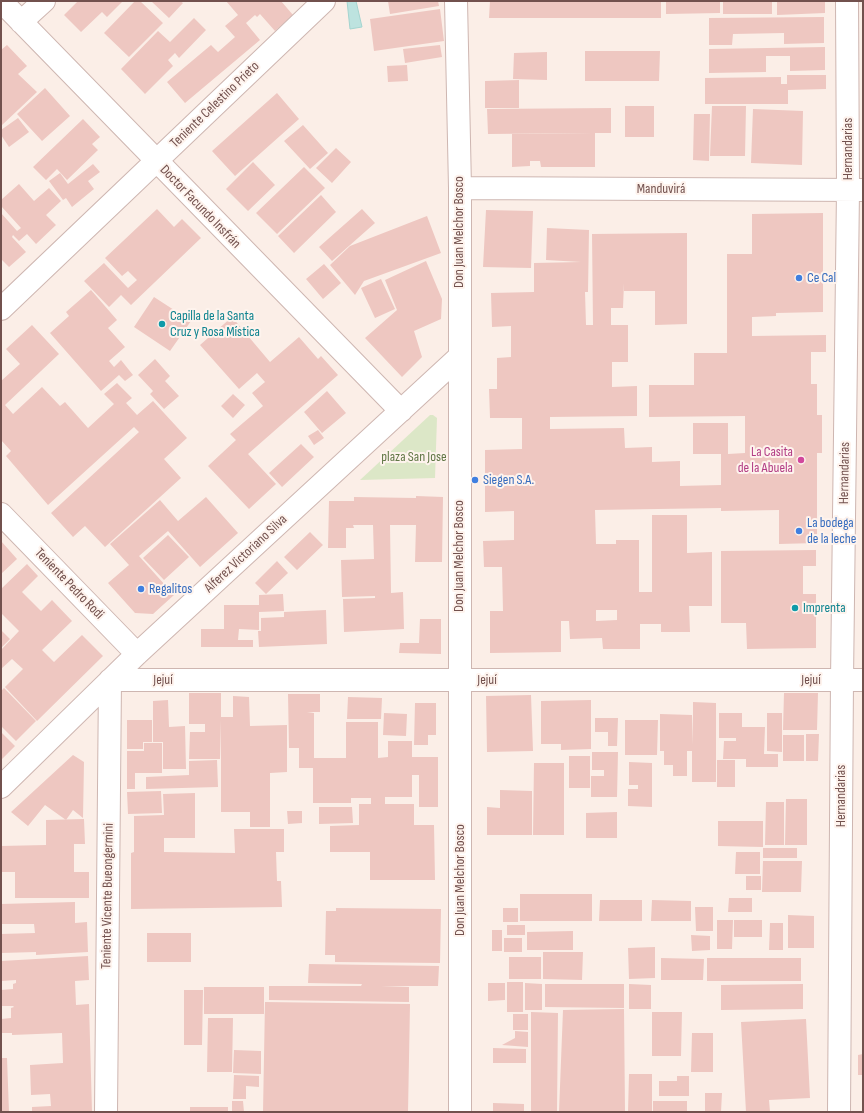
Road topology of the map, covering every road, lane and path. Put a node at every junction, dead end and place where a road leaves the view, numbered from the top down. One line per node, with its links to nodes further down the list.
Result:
1 (1, 1): 6 (street, Doctor Facundo Insfrán)
2 (44, 1): 6 (street)
3 (324, 1): 7 (street, Teniente Celestino Prieto)
4 (456, 1): 8 (street, Don Juan Melchor Bosco)
5 (848, 1): 9 (street, Hernandarias)
6 (21, 22): 7 (street, Doctor Facundo Insfrán)
7 (156, 162): 10 (street, Teniente Celestino Prieto); 12 (street, Doctor Facundo Insfrán)
8 (460, 188): 9 (street, Manduvirá); 11 (street, Don Juan Melchor Bosco)
9 (856, 190): 17 (street, Hernandarias)
10 (1, 309)
11 (459, 357): 12 (street, Alferez Victoriano Silva); 16 (street, Don Juan Melchor Bosco)
12 (401, 412): 14 (street, Alferez Victoriano Silva)
13 (1, 514): 14 (street, Teniente Pedro Rodi)
14 (137, 654): 15 (street, Alferez Victoriano Silva)
15 (110, 680): 16 (street, Jejuí); 18 (street, Alferez Victoriano Silva); 19 (street, Teniente Vicente Bueongermini)
16 (460, 680): 17 (street, Jejuí); 20 (street, Don Juan Melchor Bosco)
17 (852, 680): 21 (street, Hernandarias)
18 (1, 787)
19 (106, 1112)
20 (460, 1112)
21 (839, 1112)

